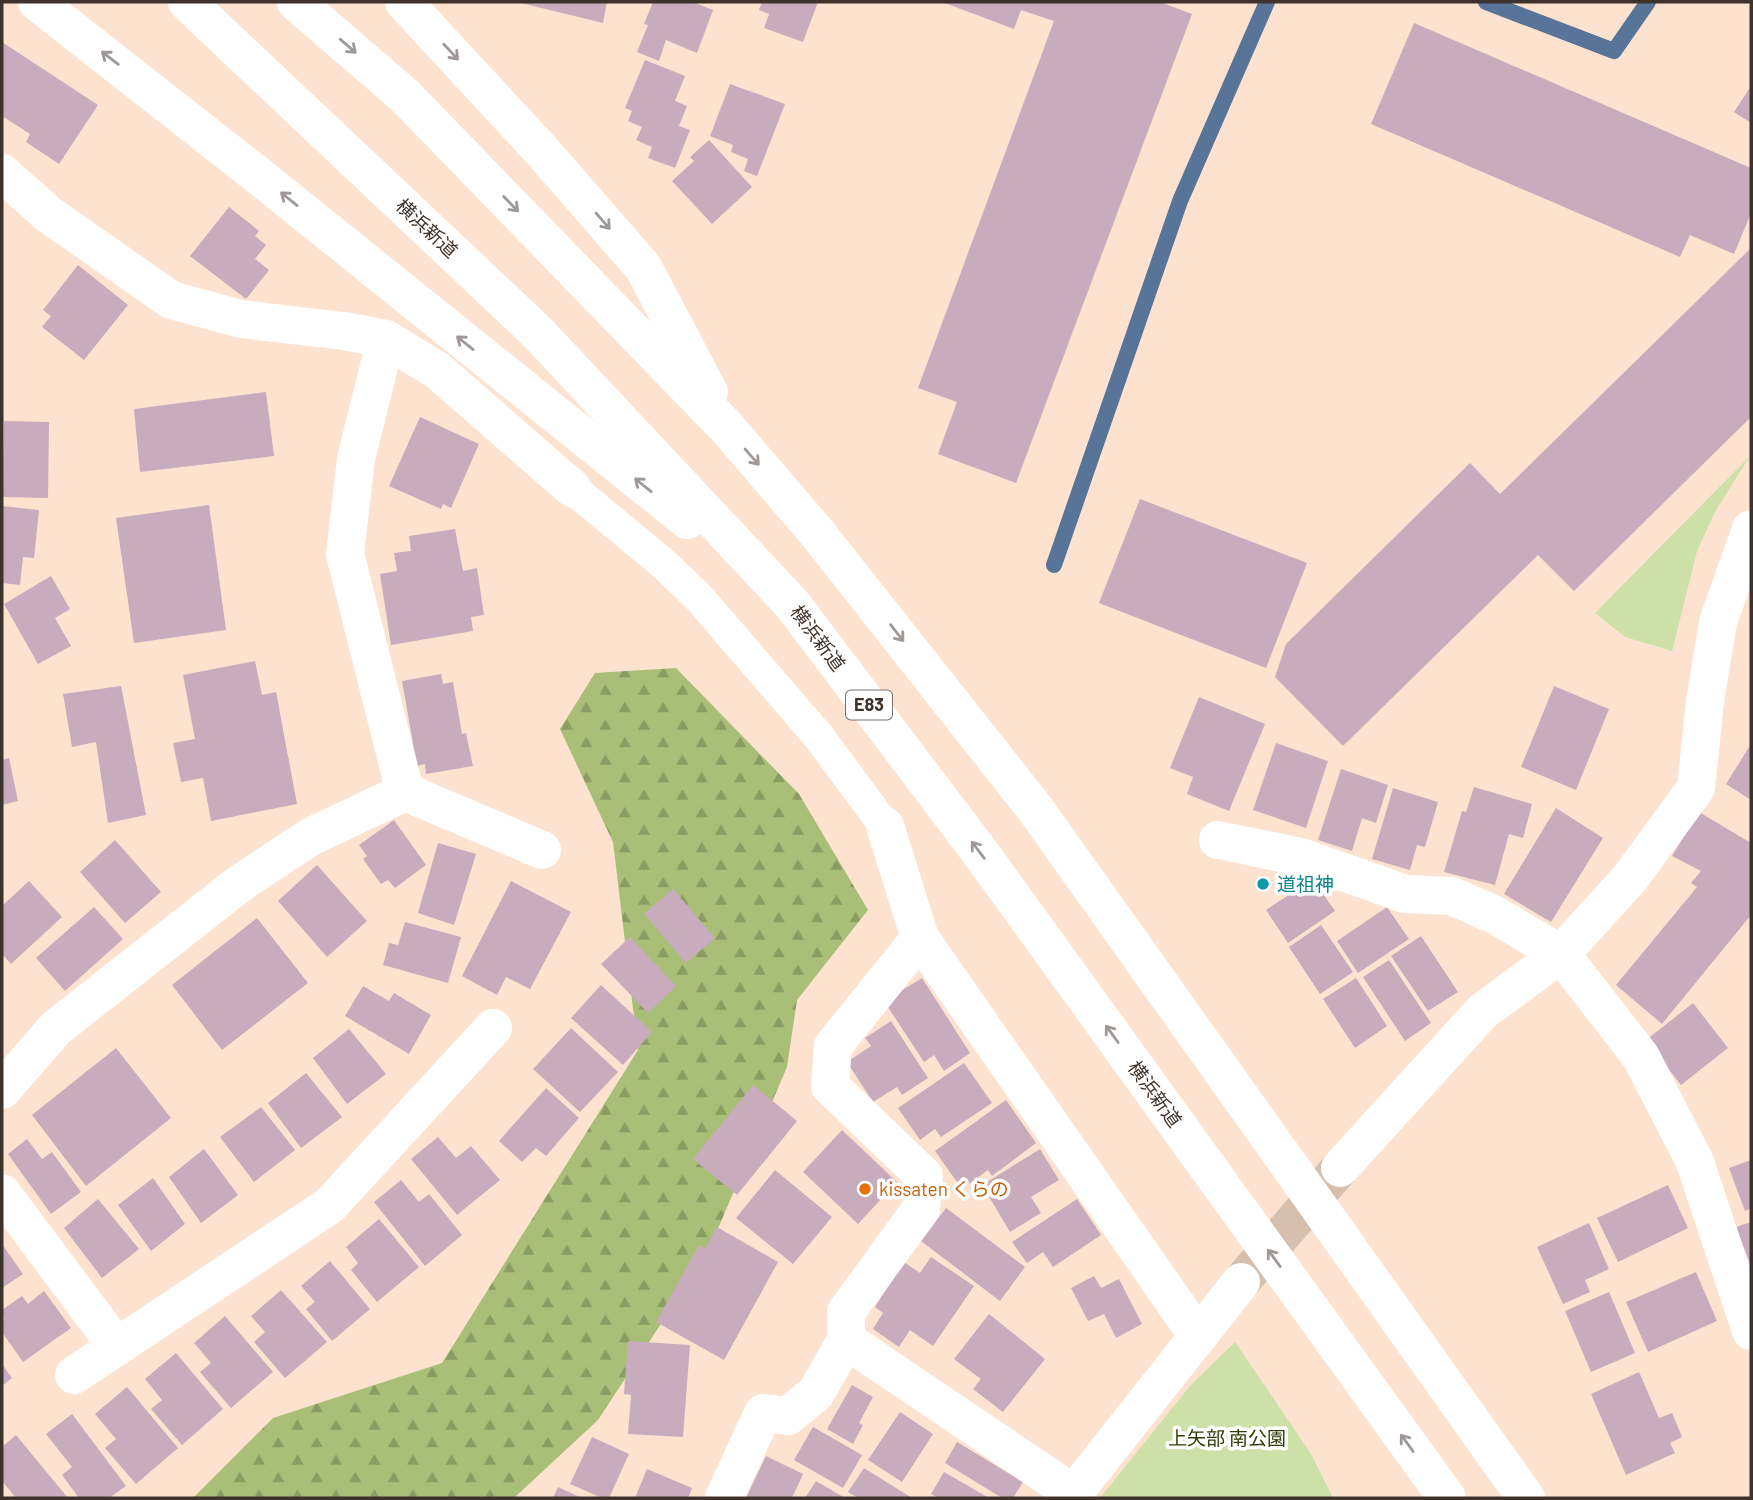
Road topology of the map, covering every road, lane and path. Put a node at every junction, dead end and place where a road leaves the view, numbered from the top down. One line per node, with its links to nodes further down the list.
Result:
1 (37, 2): 10 (main road, one-way to 1)
2 (187, 2): 10 (main road, 横浜新道 / E83)
3 (296, 2): 7 (main road, one-way to 7)
4 (404, 2): 7 (main road, one-way to 7)
5 (2, 173): 6 (main road)
6 (386, 339): 8 (main road); 11 (main road)
7 (728, 429): 30 (main road, one-way to 30)
8 (572, 488): 12 (lane)
9 (1751, 529): 16 (main road)
10 (792, 604): 29 (main road, 横浜新道 / E83, one-way to 10)
11 (405, 792): 14 (main road); 18 (main road)
12 (885, 826): 15 (main road)
13 (1218, 840): 16 (main road)
14 (542, 850)
15 (919, 938): 23 (main road); 24 (main road)
16 (1560, 954): 19 (main road); 22 (main road)
17 (493, 1028): 25 (main road)
18 (2, 1088)
19 (1340, 1168)
20 (2, 1193): 25 (main road)
21 (1241, 1282): 23 (main road)
22 (1751, 1331)
23 (1198, 1336): 27 (main road)
24 (846, 1340): 27 (main road); 28 (main road)
25 (117, 1347): 26 (main road)
26 (75, 1375)
27 (1072, 1496)
28 (724, 1498)
29 (1447, 1498)
30 (1526, 1498)

